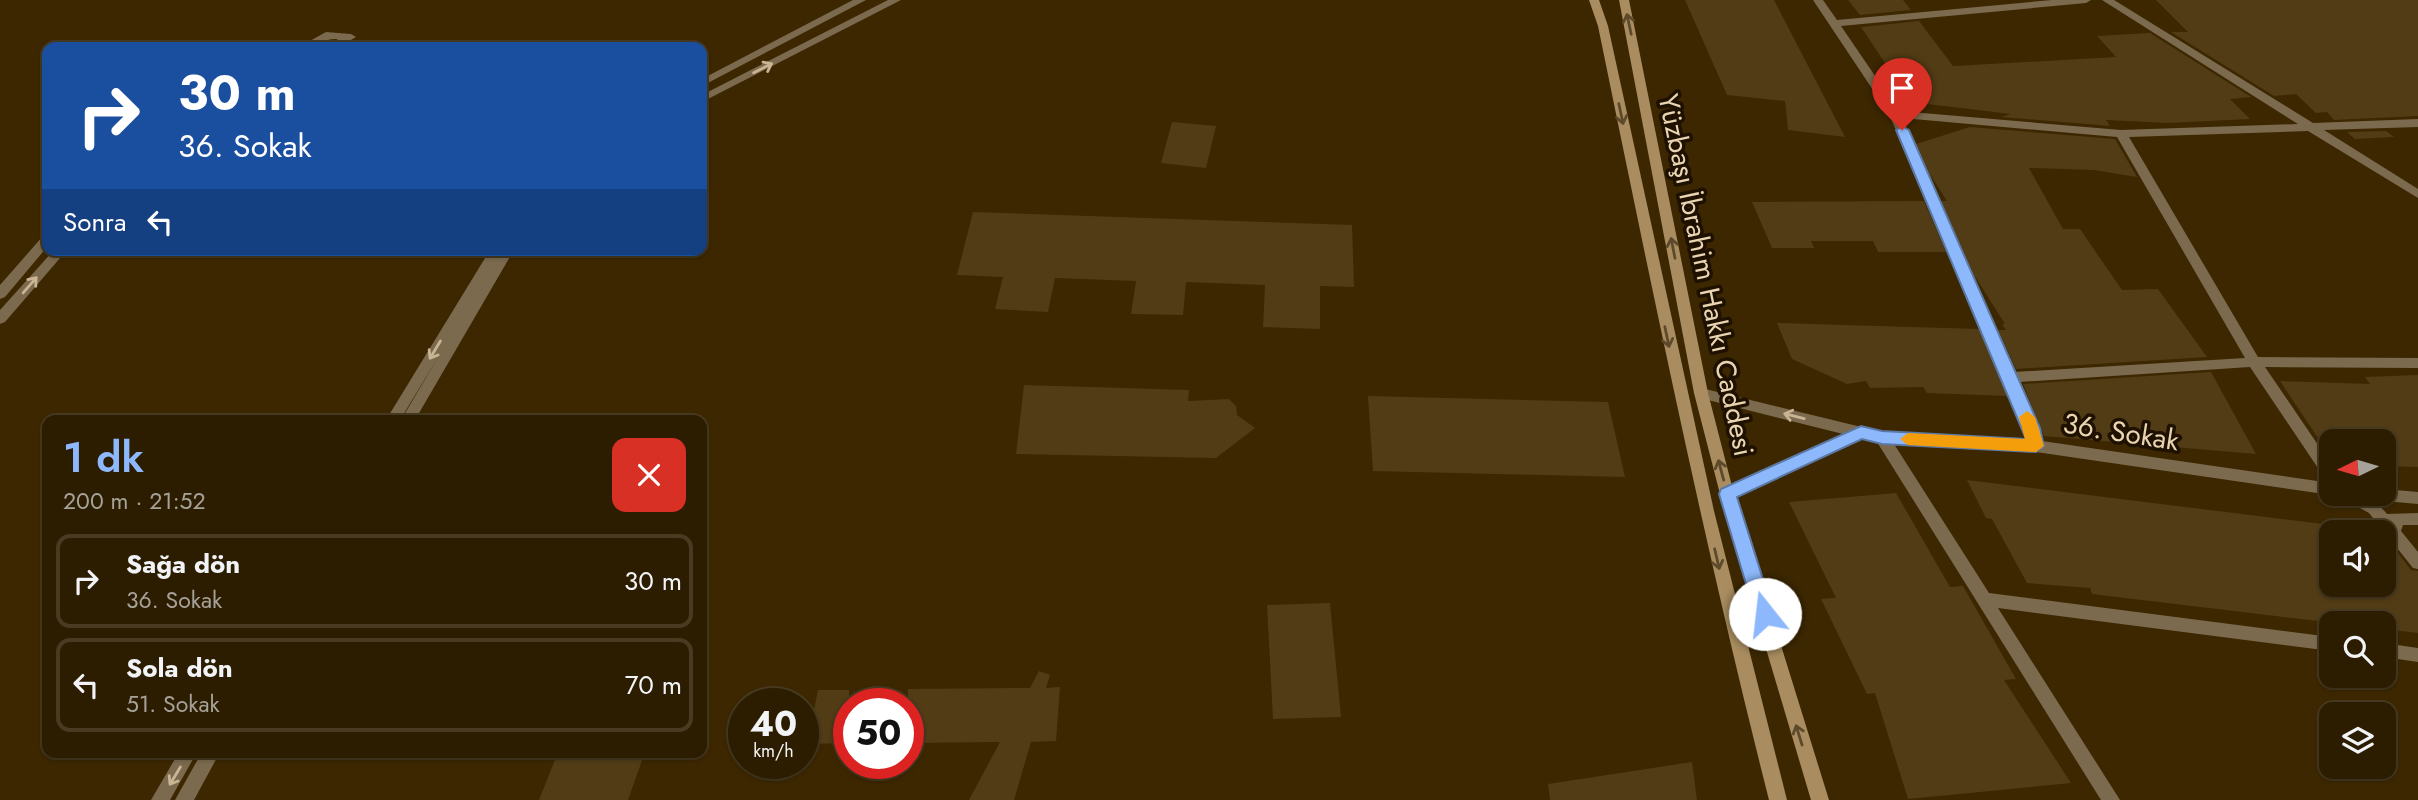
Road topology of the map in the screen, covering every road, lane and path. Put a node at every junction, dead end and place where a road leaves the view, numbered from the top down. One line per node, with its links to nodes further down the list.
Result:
1 (861, 0): 11 (street)
2 (896, 0): 12 (street, one-way to 2)
3 (1594, 0): 50 (main road, Yüzbaşı İbrahim Hakkı Caddesi, one-way to 50)
4 (1624, 0): 27 (main road, Yüzbaşı İbrahim Hakkı Caddesi, one-way to 4)
5 (1818, 0): 8 (street)
6 (2085, 0): 8 (street)
7 (2107, 0): 15 (street)
8 (1835, 23): 13 (street)
9 (313, 42): 10 (street)
10 (341, 42)
11 (707, 80)
12 (707, 96)
13 (1895, 114): 16 (street); 26 (street)
14 (2418, 123): 15 (street)
15 (2315, 127): 16 (street); 17 (street)
16 (2121, 134): 24 (street)
17 (2418, 194)
18 (42, 245): 22 (street)
19 (56, 256): 23 (street, one-way to 19)
20 (492, 256): 28 (street, one-way to 28)
21 (504, 256): 29 (street)
22 (0, 294)
23 (0, 319)
24 (2254, 362): 25 (street); 26 (street); 33 (street)
25 (2418, 363)
26 (2009, 377): 32 (street)
27 (1701, 393): 30 (street, 36. Sokak, one-way to 27); 35 (main road, Yüzbaşı İbrahim Hakkı Caddesi, one-way to 27)
28 (396, 415)
29 (411, 415)
30 (1861, 432): 31 (street, 36. Sokak); 35 (street)
31 (1882, 438): 32 (street, 36. Sokak); 42 (street)
32 (2036, 446): 34 (street, 36. Sokak)
33 (2319, 457)
34 (2319, 487)
35 (1727, 494): 51 (main road, Yüzbaşı İbrahim Hakkı Caddesi, one-way to 35)
36 (2396, 496): 37 (street)
37 (2418, 498)
38 (2369, 506): 41 (street)
39 (2418, 519): 40 (street)
40 (2418, 552)
41 (2418, 563)
42 (1984, 599): 43 (street); 52 (street)
43 (2319, 642)
44 (2396, 652): 45 (street)
45 (2418, 655)
46 (185, 758): 48 (street, one-way to 48)
47 (208, 758): 49 (street)
48 (160, 800)
49 (184, 800)
50 (1778, 800)
51 (1820, 800)
52 (2111, 800)

